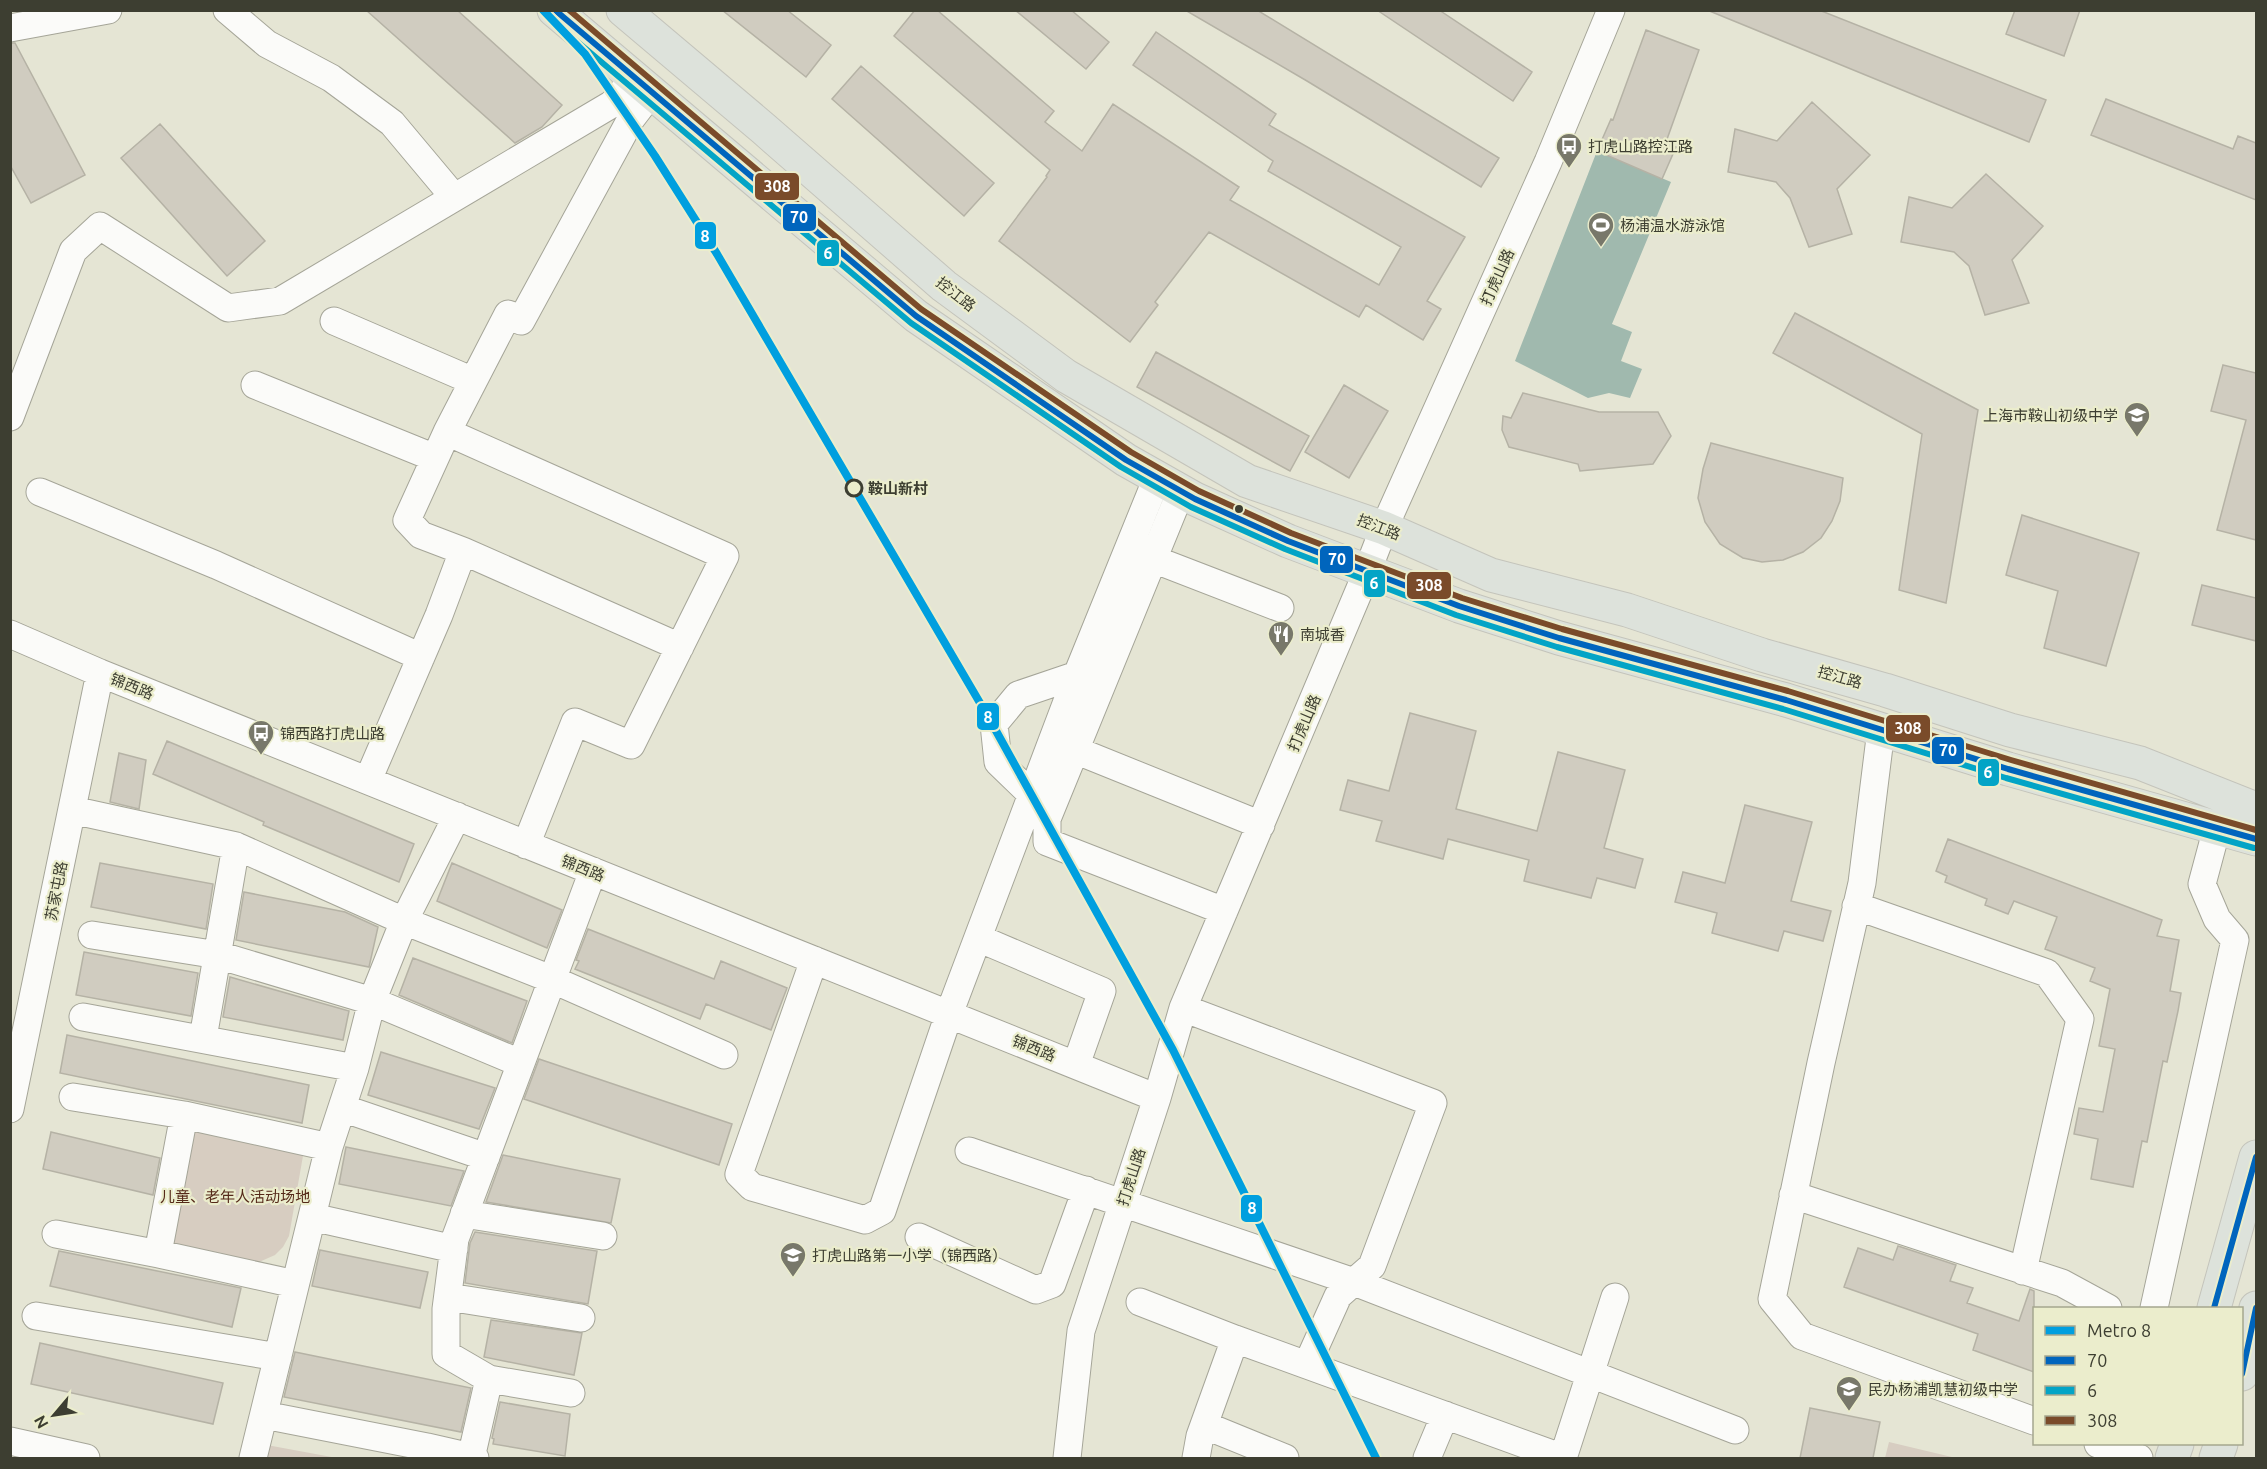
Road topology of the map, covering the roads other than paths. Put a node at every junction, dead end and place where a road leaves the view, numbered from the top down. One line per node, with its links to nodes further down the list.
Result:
1 (108, 10): 6 (street)
2 (227, 10): 8 (street)
3 (554, 10): 7 (main road)
4 (623, 10): 17 (main road, 控江路)
5 (1611, 10): 17 (street, 打虎山路)
6 (10, 28)
7 (643, 86): 8 (street); 10 (street); 15 (main road)
8 (454, 197): 12 (street)
9 (333, 321): 10 (street)
10 (474, 381): 13 (street)
11 (255, 385): 14 (street)
12 (10, 417)
13 (447, 432): 14 (street); 23 (street)
14 (435, 458): 18 (street)
15 (1169, 484): 19 (street); 20 (main road); 26 (street)
16 (40, 492): 24 (street)
17 (1384, 528): 20 (street, 打虎山路); 31 (main road, 控江路)
18 (463, 551): 23 (street); 24 (street)
19 (1153, 559): 21 (street); 28 (street)
20 (1367, 572): 27 (main road); 34 (street, 打虎山路)
21 (1280, 608)
22 (10, 634): 25 (street, 锦西路)
23 (680, 647): 37 (street)
24 (421, 657): 29 (street)
25 (100, 672): 29 (street, 锦西路); 32 (street, 苏家屯路)
26 (1077, 675): 30 (street); 30 (street)
27 (1881, 730): 35 (main road); 40 (street)
28 (1075, 750): 34 (street); 41 (street)
29 (368, 780): 33 (street, 锦西路)
30 (1032, 795): 44 (street)
31 (2256, 809)
32 (72, 810): 38 (street); 60 (street, 苏家屯路)
33 (457, 816): 37 (street, 锦西路); 42 (street)
34 (1260, 825): 41 (street, 打虎山路)
35 (2217, 828): 36 (main road); 83 (street)
36 (2256, 838)
37 (526, 844): 39 (street, 锦西路)
38 (236, 846): 42 (street); 45 (street)
39 (593, 872): 46 (street, 锦西路); 47 (street)
40 (1856, 906): 67 (street); 76 (street)
41 (1224, 911): 49 (street, 打虎山路)
42 (404, 921): 47 (street); 48 (street)
43 (92, 935): 45 (street)
44 (978, 938): 50 (street); 55 (street)
45 (218, 955): 48 (street); 52 (street)
46 (814, 960): 50 (street, 锦西路); 50 (street)
47 (552, 979): 53 (street); 54 (street)
48 (372, 1001): 54 (street); 56 (street)
49 (1183, 1008): 58 (street, 打虎山路); 77 (street)
50 (949, 1014): 55 (street, 锦西路)
51 (83, 1017): 52 (street)
52 (203, 1038): 56 (street)
53 (724, 1055)
54 (520, 1063): 64 (street)
55 (1076, 1065): 58 (street, 锦西路)
56 (356, 1068): 59 (street)
57 (73, 1097): 61 (street)
58 (1157, 1098): 68 (street, 打虎山路)
59 (342, 1108): 62 (street); 64 (street)
60 (10, 1109)
61 (184, 1115): 62 (street); 75 (street)
62 (329, 1146): 70 (street)
63 (969, 1151): 66 (street)
64 (486, 1157): 69 (street)
65 (2256, 1157): 84 (main road)
66 (1086, 1190): 68 (street); 73 (street)
67 (1793, 1195): 76 (street); 97 (street)
68 (1123, 1203): 77 (street); 105 (street, 打虎山路)
69 (465, 1214): 72 (street); 74 (street)
70 (312, 1217): 74 (street); 78 (street)
71 (56, 1234): 75 (street)
72 (603, 1236)
73 (919, 1236)
74 (454, 1249): 79 (street)
75 (158, 1253): 78 (street)
76 (2023, 1271): 82 (street)
77 (1354, 1282): 90 (street); 92 (street)
78 (296, 1284): 89 (street)
79 (448, 1297): 87 (street); 93 (street)
80 (1615, 1297): 92 (street)
81 (1140, 1302): 88 (street)
82 (2106, 1307)
83 (2154, 1307)
84 (2214, 1307)
85 (2256, 1308): 91 (main road)
86 (36, 1316): 89 (street)
87 (581, 1318)
88 (1235, 1339): 90 (street); 98 (street)
89 (278, 1357): 95 (street)
90 (1307, 1365): 96 (street)
91 (2243, 1365)
92 (1590, 1374): 99 (street); 109 (street)
93 (489, 1378): 94 (street); 104 (street)
94 (571, 1393)
95 (264, 1415): 101 (street); 103 (street)
96 (1445, 1416): 108 (street); 109 (street)
97 (2033, 1420)
98 (1204, 1425): 106 (street); 107 (street)
99 (1735, 1430)
100 (10, 1441): 102 (street)
101 (426, 1453): 104 (street)
102 (86, 1458)
103 (254, 1458)
104 (473, 1458)
105 (1067, 1458)
106 (1196, 1458)
107 (1285, 1458)
108 (1427, 1458)
109 (1563, 1458)

